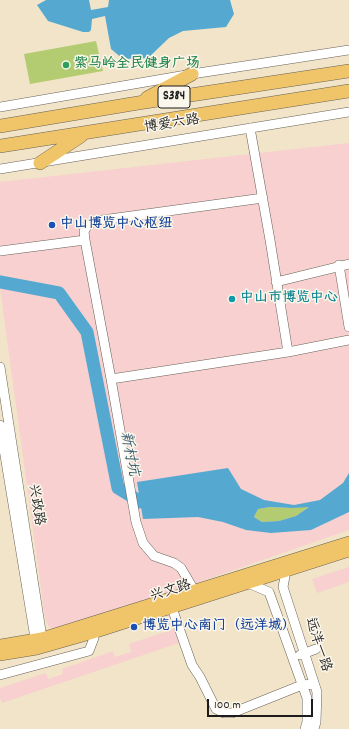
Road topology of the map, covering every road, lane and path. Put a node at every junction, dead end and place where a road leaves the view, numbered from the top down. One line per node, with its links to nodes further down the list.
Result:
1 (349, 50): 3 (street)
2 (349, 71): 5 (highway, 博爱六路 / S384)
3 (192, 74): 5 (highway); 6 (street)
4 (349, 91): 10 (highway, 博爱六路 / S384)
5 (138, 103): 8 (highway, 博爱六路 / S384)
6 (0, 107)
7 (349, 112): 9 (street, 博爱六路)
8 (0, 126)
9 (250, 128): 12 (street, 博爱六路); 14 (street)
10 (86, 133): 11 (highway, 博爱六路 / S384); 12 (highway)
11 (0, 146)
12 (40, 163): 13 (street, 博爱六路)
13 (0, 169)
14 (263, 198): 15 (street); 19 (street)
15 (85, 240): 16 (street); 24 (street)
16 (0, 251)
17 (349, 264): 18 (street)
18 (339, 265): 19 (street); 20 (street)
19 (276, 282): 22 (street)
20 (349, 327)
21 (349, 340): 22 (street)
22 (288, 352): 24 (street)
23 (0, 368): 25 (street, 兴政路)
24 (111, 379): 31 (street)
25 (3, 434): 26 (street, 兴政路); 34 (street, 兴政路)
26 (4, 476): 34 (street, 兴政路)
27 (349, 542): 31 (main road, 兴文路)
28 (349, 551): 29 (main road, 兴文路)
29 (286, 571): 30 (main road, 兴文路); 37 (street, 远洋一路)
30 (248, 583): 32 (main road, 兴文路); 39 (street)
31 (194, 590): 34 (main road, 兴文路)
32 (172, 608): 33 (main road, 兴文路); 42 (street)
33 (93, 633): 34 (main road, 兴文路); 40 (street)
34 (39, 643): 35 (main road, 兴文路); 38 (main road, 兴文路)
35 (0, 645)
36 (316, 649): 37 (street)
37 (305, 654): 39 (street); 41 (street, 远洋一路)
38 (0, 655)
39 (293, 658): 42 (street)
40 (0, 675)
41 (314, 684): 42 (street); 44 (street, 远洋一路)
42 (302, 685): 43 (street)
43 (305, 729)
44 (314, 729)

